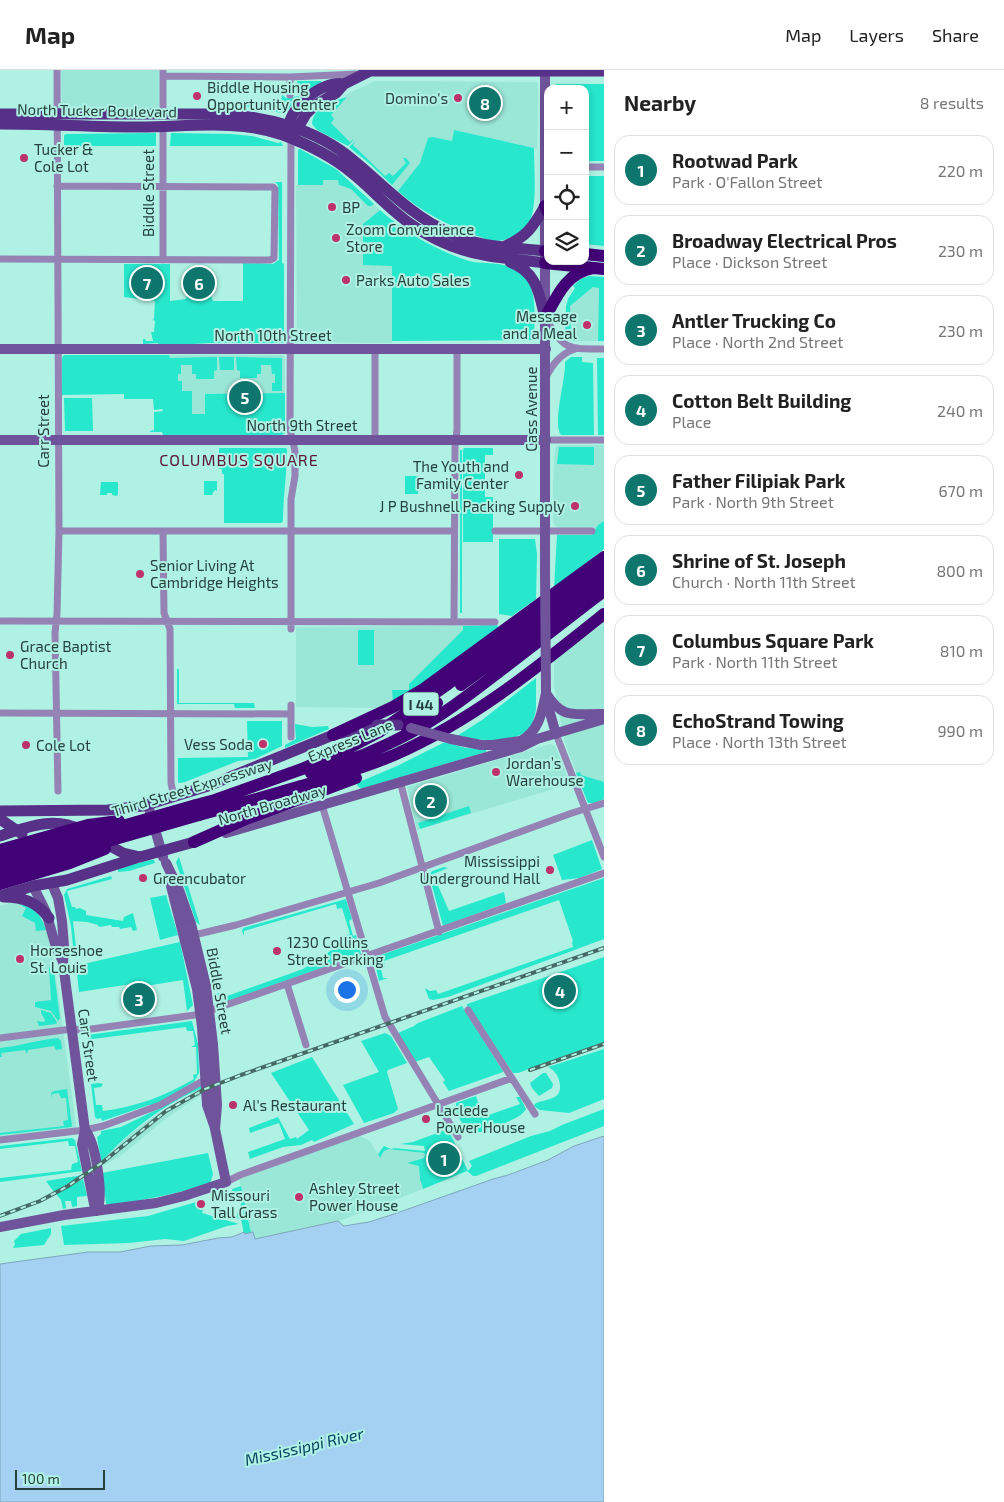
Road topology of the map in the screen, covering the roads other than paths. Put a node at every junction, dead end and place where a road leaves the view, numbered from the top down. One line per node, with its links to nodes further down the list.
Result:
1 (57, 70): 10 (street, Carr Street)
2 (545, 70): 3 (main road); 5 (main road); 16 (street, Cass Avenue)
3 (604, 70)
4 (164, 73): 6 (street); 9 (street)
5 (364, 74): 6 (street); 13 (main road)
6 (290, 77): 7 (street)
7 (290, 96)
8 (0, 114): 10 (main road, North Tucker Boulevard)
9 (164, 114): 10 (main road, North Tucker Boulevard); 13 (main road, North Tucker Boulevard)
10 (57, 119): 11 (main road, North Tucker Boulevard); 12 (main road, North Tucker Boulevard); 17 (street, Carr Street)
11 (0, 124)
12 (163, 127): 13 (main road, North Tucker Boulevard); 18 (street, Biddle Street)
13 (292, 131): 20 (main road, North Tucker Boulevard); 35 (street)
14 (589, 167): 15 (street)
15 (604, 167)
16 (546, 175)
17 (57, 186): 18 (street); 23 (street, Carr Street)
18 (163, 186): 24 (street, Biddle Street); 24 (street)
19 (544, 212): 20 (main road)
20 (501, 253): 21 (main road, North Tucker Boulevard); 28 (main road)
21 (544, 255)
22 (0, 259): 23 (street)
23 (57, 259): 24 (street); 34 (street, Carr Street)
24 (163, 260)
25 (546, 265): 28 (street, Cass Avenue)
26 (583, 265): 27 (highway)
27 (598, 269): 28 (highway)
28 (546, 318): 31 (street, Cass Avenue); 32 (street)
29 (0, 349): 34 (street, North 10th Street)
30 (457, 349): 31 (street, North 10th Street); 36 (street, North 10th Street); 42 (street)
31 (546, 349): 37 (street, Cass Avenue)
32 (575, 349): 33 (street); 37 (street)
33 (604, 349)
34 (58, 350): 35 (street, North 10th Street); 39 (street, Carr Street)
35 (290, 350): 36 (street, North 10th Street); 40 (street)
36 (375, 350): 41 (street)
37 (546, 377): 43 (street, Cass Avenue)
38 (0, 440): 39 (street, North 9th Street)
39 (58, 440): 40 (street, North 9th Street); 45 (street, Carr Street)
40 (293, 440): 41 (street, North 9th Street); 47 (street)
41 (375, 440): 42 (street, North 9th Street)
42 (456, 440): 43 (street, North 9th Street); 48 (street)
43 (546, 440): 44 (street, North 9th Street); 50 (street, Cass Avenue)
44 (604, 440)
45 (59, 531): 46 (street); 58 (street, Carr Street)
46 (163, 531): 47 (street); 59 (street)
47 (290, 531): 48 (street); 62 (street)
48 (454, 531): 60 (street)
49 (496, 531): 50 (street)
50 (546, 531): 51 (street); 63 (street, Cass Avenue, bridge)
51 (592, 531)
52 (604, 557): 73 (highway)
53 (604, 568): 81 (highway, Third Street Expressway / I 44)
54 (604, 580): 71 (highway)
55 (604, 591): 81 (highway, Express Lane)
56 (604, 614): 77 (highway, Third Street Expressway / I 44)
57 (0, 621): 58 (street)
58 (57, 622): 59 (street); 66 (street, Carr Street)
59 (167, 622): 62 (street); 67 (street)
60 (454, 622): 61 (street); 62 (street)
61 (495, 622)
62 (291, 625)
63 (546, 693): 69 (street); 72 (street, Cass Avenue); 76 (street)
64 (291, 705): 68 (street)
65 (0, 713): 66 (street)
66 (57, 713): 67 (street); 79 (street, Carr Street)
67 (170, 714): 68 (street); 80 (street)
68 (291, 714): 74 (street)
69 (604, 714)
70 (604, 719): 72 (street, North Broadway)
71 (404, 726): 73 (main road, North Broadway, bridge); 76 (street, North Broadway, bridge)
72 (556, 734): 75 (street, North Broadway); 86 (street, Cass Avenue)
73 (333, 735): 80 (main road, North Broadway)
74 (291, 737)
75 (537, 739): 76 (street, North Broadway); 78 (street, North Broadway)
76 (522, 740)
77 (394, 755): 85 (highway, Third Street Expressway / I 44); 92 (highway)
78 (400, 781): 84 (street, North Broadway); 99 (street)
79 (58, 791)
80 (174, 797): 83 (main road, North Broadway)
81 (215, 800): 85 (highway, Third Street Expressway / I 44)
82 (604, 803): 86 (street)
83 (148, 805): 87 (main road, North Broadway); 94 (street, Biddle Street)
84 (322, 805): 92 (street, North Broadway); 105 (street)
85 (198, 810): 89 (highway, Third Street Expressway / I 44, bridge)
86 (585, 810): 96 (street, Cass Avenue); 99 (street)
87 (0, 811)
88 (0, 819): 90 (main road)
89 (148, 824): 93 (highway, bridge); 97 (highway, Third Street Expressway / I 44, bridge); 100 (highway, Third Street Expressway / I 44, bridge); 102 (highway, bridge)
90 (17, 830): 91 (main road); 95 (main road); 98 (main road)
91 (0, 836): 104 (main road)
92 (194, 842): 94 (main road, North Broadway)
93 (0, 850)
94 (162, 851): 95 (main road, North Broadway); 109 (street, Biddle Street)
95 (140, 857): 103 (main road, North Broadway)
96 (604, 857)
97 (0, 861)
98 (42, 862): 103 (main road); 104 (main road)
99 (422, 868): 105 (street); 108 (street)
100 (0, 872)
101 (604, 873): 108 (street)
102 (0, 884)
103 (52, 884): 104 (main road, North Broadway); 111 (street, Carr Street)
104 (33, 886): 106 (main road, North Broadway); 107 (street, Carr Street)
105 (348, 892): 109 (street); 110 (street)
106 (0, 897): 107 (main road)
107 (49, 918): 111 (street, Carr Street)
108 (439, 932): 110 (street)
109 (189, 936): 114 (street, Biddle Street)
110 (366, 957): 112 (street); 120 (street)
111 (63, 963): 115 (street, Carr Street)
112 (287, 984): 114 (street); 117 (street)
113 (468, 1010): 119 (street)
114 (205, 1012): 115 (street); 118 (street, Biddle Street)
115 (72, 1029): 116 (street); 122 (street, Carr Street)
116 (0, 1038)
117 (306, 1045)
118 (210, 1078): 122 (street); 125 (street, Biddle Street)
119 (512, 1078): 120 (street); 121 (street)
120 (438, 1104): 123 (street); 125 (street)
121 (535, 1114)
122 (85, 1130): 124 (street); 126 (street, Carr Street)
123 (458, 1137)
124 (0, 1140)
125 (226, 1182): 126 (street)
126 (97, 1211): 127 (street)
127 (0, 1227)

